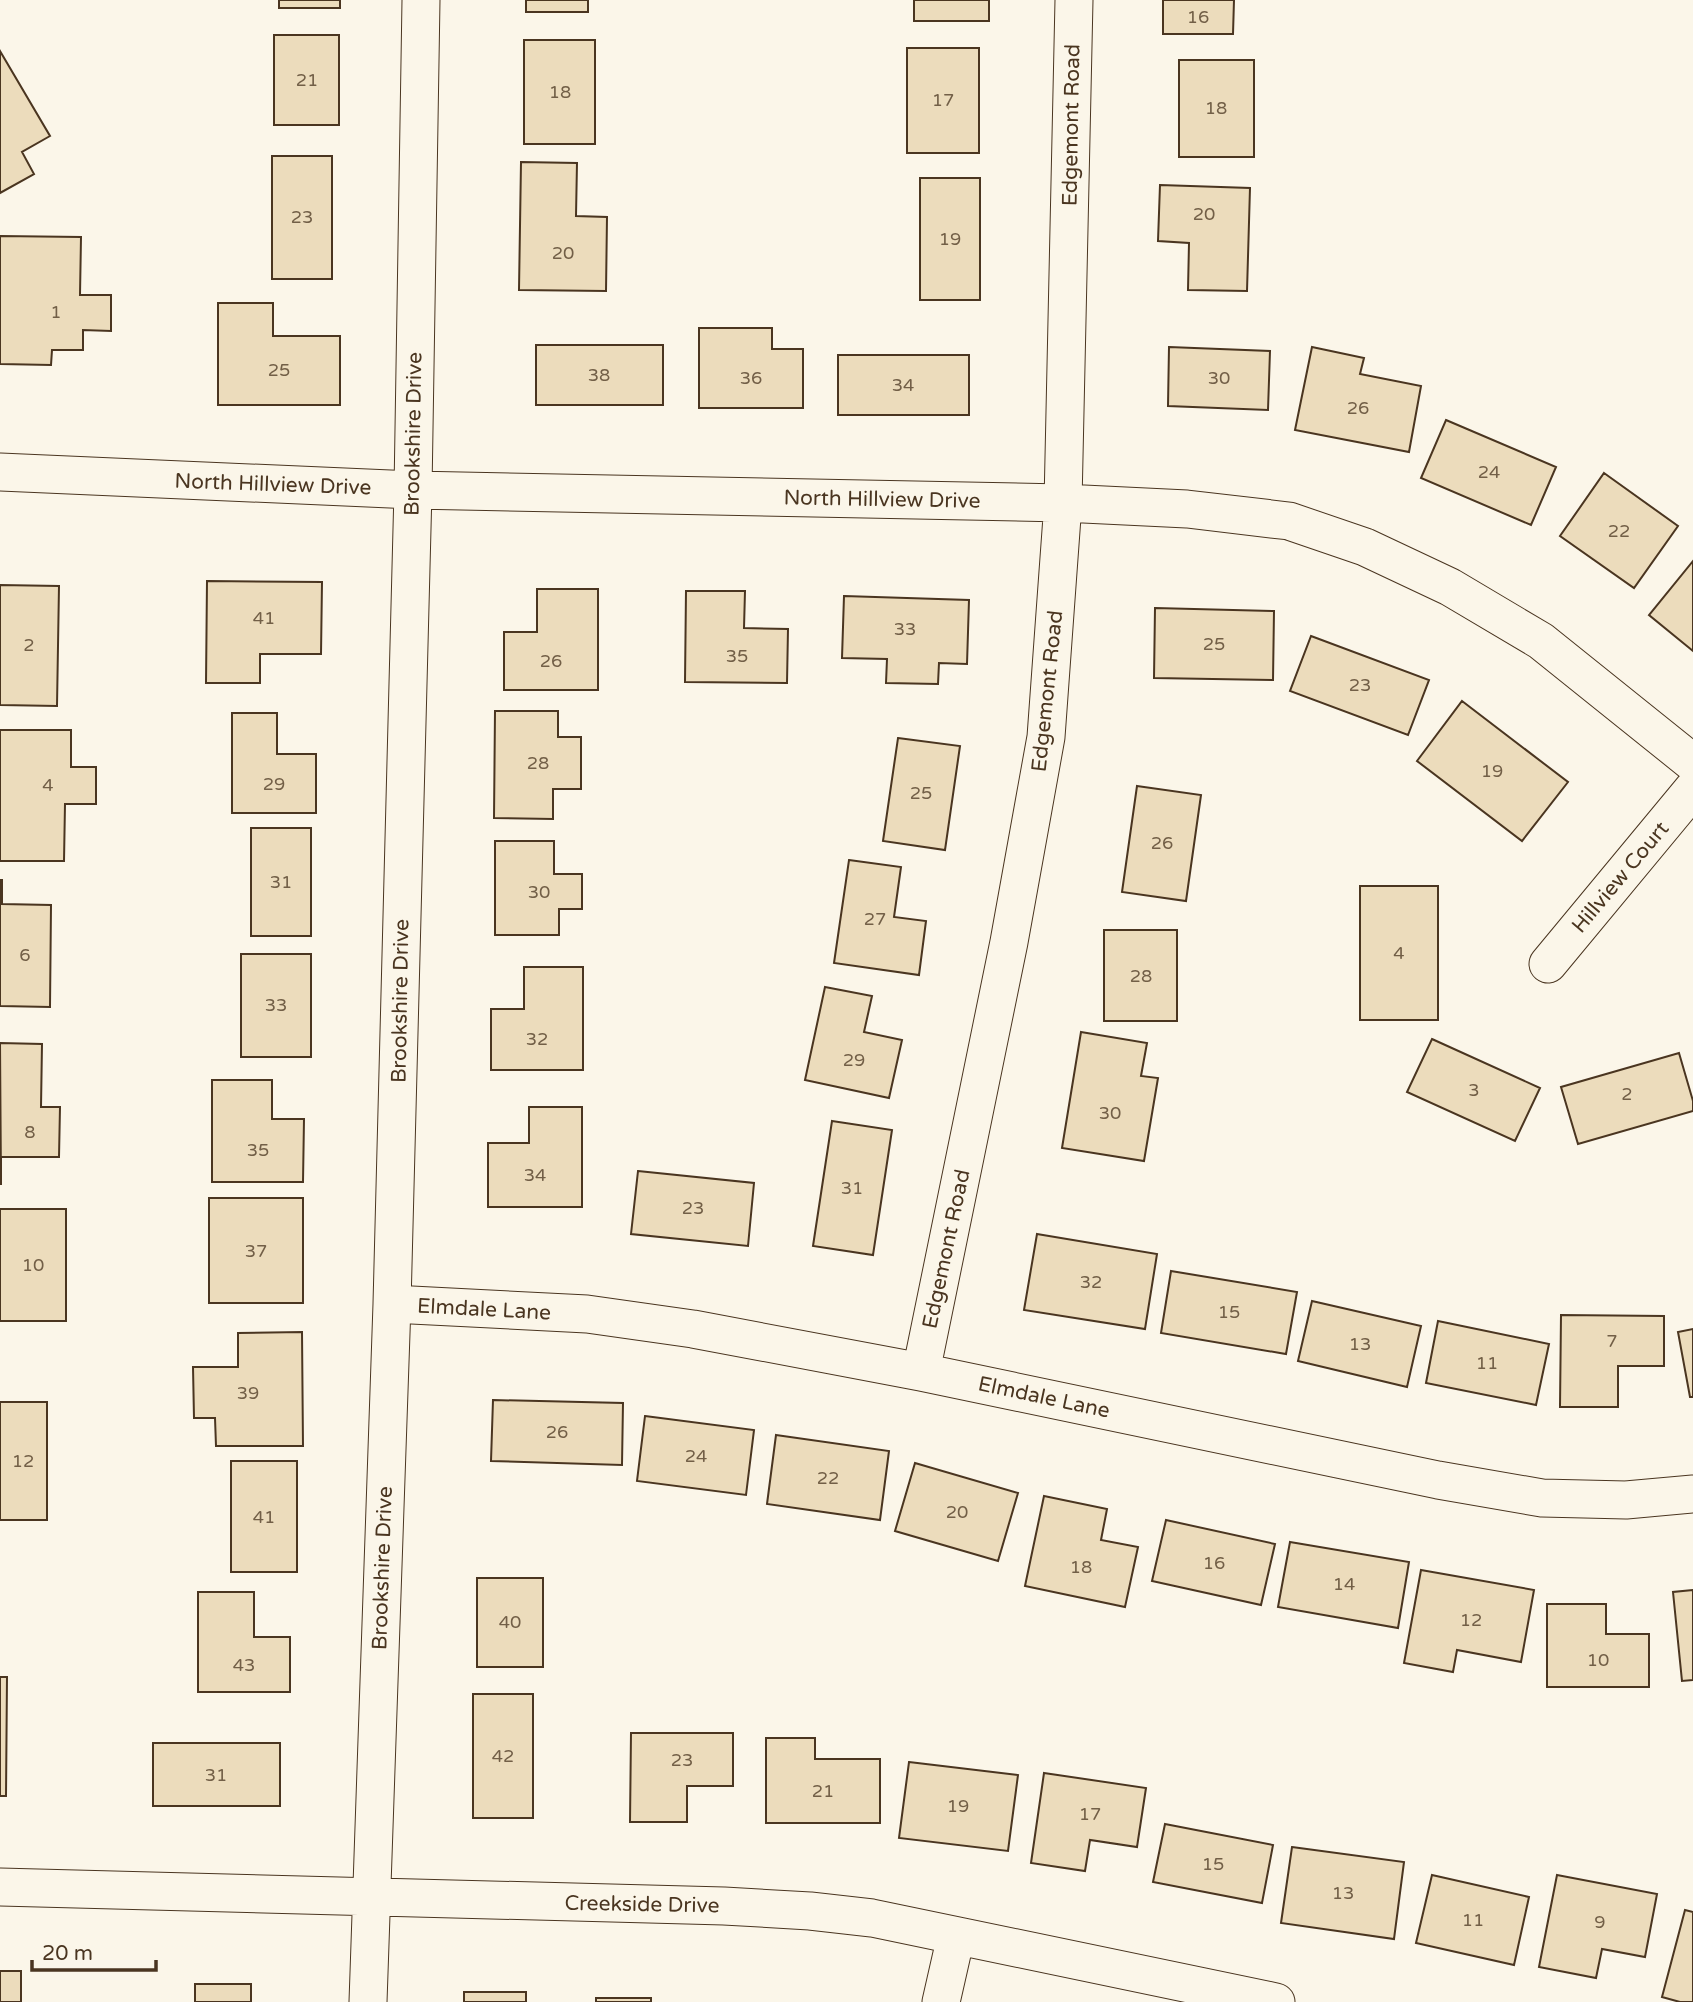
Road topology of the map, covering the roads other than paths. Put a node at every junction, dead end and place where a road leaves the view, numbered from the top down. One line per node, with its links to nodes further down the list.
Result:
1 (421, 0): 4 (street, Brookshire Drive)
2 (1074, 0): 5 (street, Edgemont Road)
3 (0, 472): 4 (street, North Hillview Drive)
4 (413, 490): 5 (street, North Hillview Drive); 9 (street, Brookshire Drive)
5 (1063, 503): 6 (street, North Hillview Drive); 10 (street, Edgemont Road)
6 (1693, 763)
7 (1693, 789): 8 (street, Hillview Court)
8 (1548, 964)
9 (392, 1304): 10 (street, Elmdale Lane); 13 (street, Brookshire Drive)
10 (921, 1372): 11 (street, Elmdale Lane)
11 (1693, 1494)
12 (0, 1887): 13 (street, Creekside Drive)
13 (370, 1898): 14 (street, Creekside Drive); 15 (street, Brookshire Drive)
14 (956, 1936): 16 (street); 17 (street, Creekside Drive)
15 (368, 2002)
16 (941, 2002)
17 (1276, 2002)

